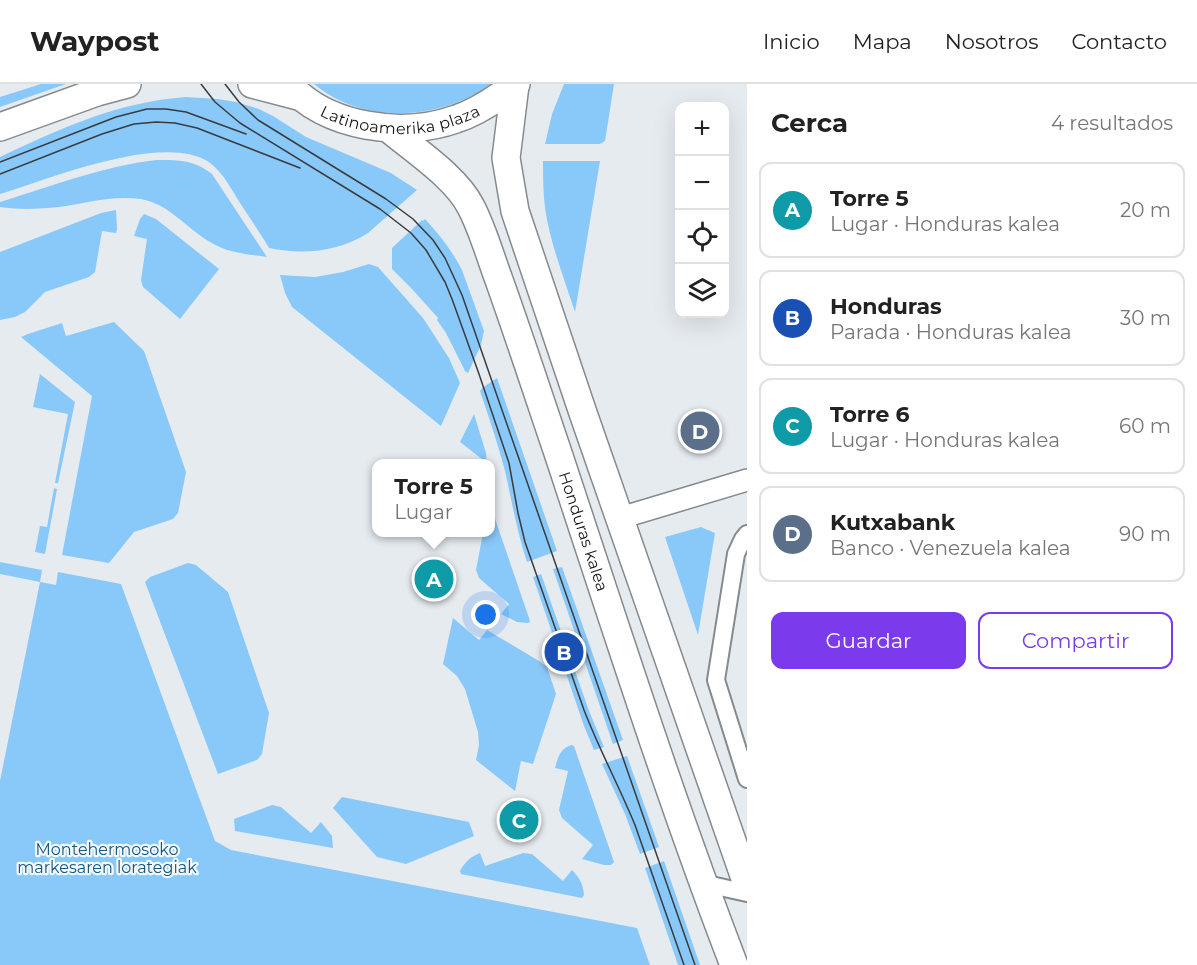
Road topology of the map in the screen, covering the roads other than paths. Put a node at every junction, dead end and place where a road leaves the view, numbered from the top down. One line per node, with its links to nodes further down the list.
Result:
1 (127, 84): 5 (main road)
2 (252, 84): 4 (main road, Latinoamerika plaza)
3 (516, 84): 6 (main road, Latinoamerika plaza); 8 (main road)
4 (293, 90): 6 (main road, Latinoamerika plaza)
5 (0, 127)
6 (388, 129): 11 (main road, Honduras kalea)
7 (747, 480): 8 (street)
8 (620, 518): 12 (main road)
9 (747, 534): 10 (street)
10 (747, 779)
11 (702, 883): 13 (street); 14 (main road, Honduras kalea)
12 (747, 884)
13 (747, 892)
14 (734, 965)

